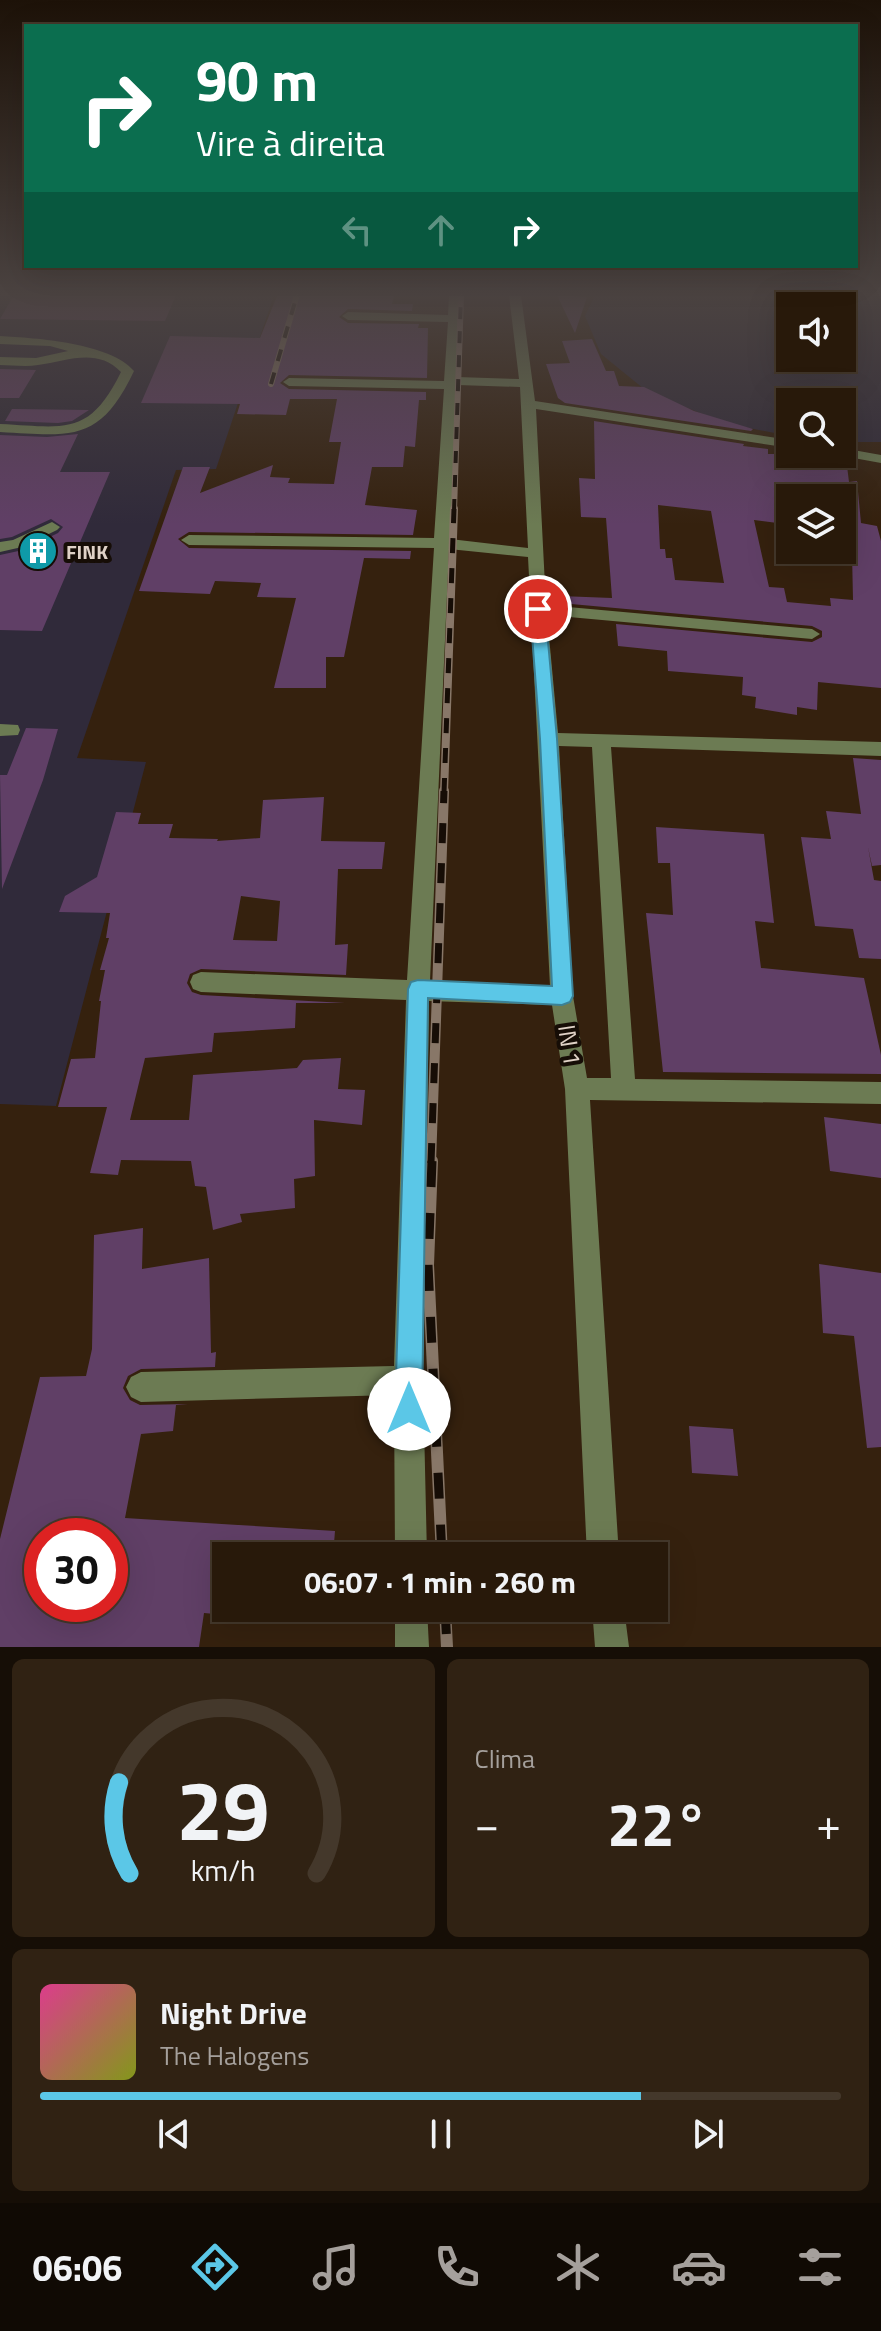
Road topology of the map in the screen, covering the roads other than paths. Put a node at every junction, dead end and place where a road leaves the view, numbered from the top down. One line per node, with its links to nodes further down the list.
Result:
1 (128, 372): 7 (street)
2 (452, 372): 5 (street)
3 (524, 372): 6 (street, IN 1)
4 (289, 382): 5 (street)
5 (452, 383): 6 (street); 13 (street)
6 (527, 393): 8 (street); 15 (street, IN 1)
7 (0, 428)
8 (776, 441)
9 (856, 455): 10 (street)
10 (881, 459)
11 (52, 527): 14 (street)
12 (189, 540): 13 (street)
13 (439, 543): 15 (street); 22 (street)
14 (0, 547)
15 (535, 553): 16 (street, IN 1)
16 (538, 609): 17 (street); 18 (street, IN 1)
17 (812, 634)
18 (549, 739): 19 (street); 23 (street, IN 1)
19 (601, 740): 20 (street); 25 (street)
20 (881, 749)
21 (201, 982): 22 (street)
22 (418, 989): 23 (street); 27 (street)
23 (562, 996): 24 (street, IN 1)
24 (577, 1089): 25 (street); 30 (street, IN 1)
25 (624, 1089): 26 (street)
26 (881, 1093)
27 (408, 1380): 28 (street); 29 (street)
28 (141, 1387)
29 (411, 1542)
30 (602, 1542)
31 (411, 1622): 33 (street)
32 (609, 1622): 34 (street)
33 (412, 1647)
34 (612, 1647)

